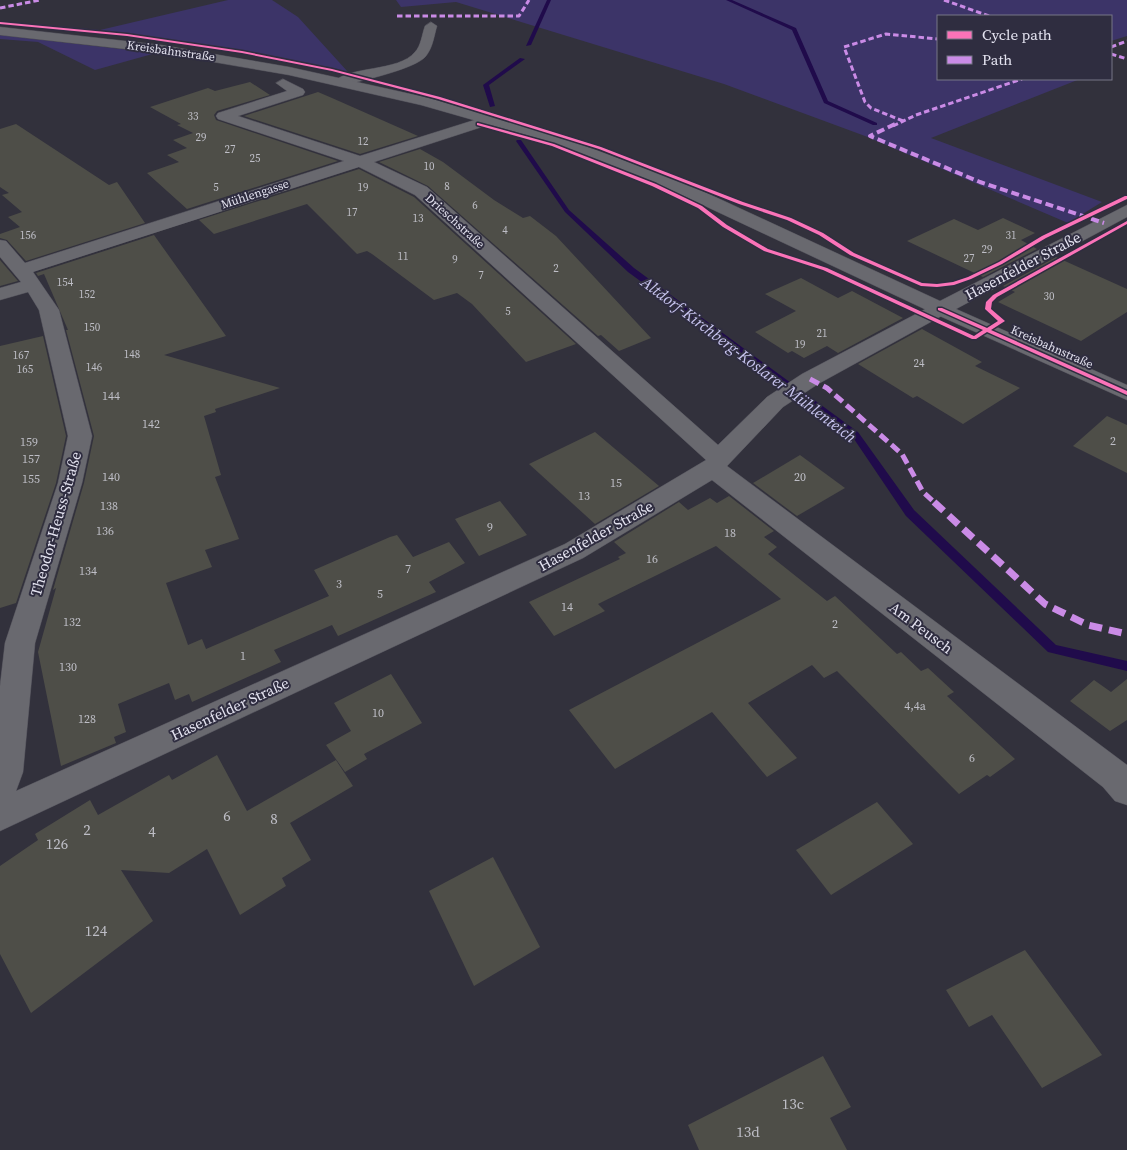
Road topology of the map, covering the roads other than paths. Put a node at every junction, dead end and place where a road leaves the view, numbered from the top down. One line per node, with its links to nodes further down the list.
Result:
1 (431, 26): 3 (street)
2 (0, 31): 3 (street, Kreisbahnstraße)
3 (341, 82): 5 (street, Kreisbahnstraße)
4 (283, 83): 6 (street, Drieschstraße)
5 (490, 120): 6 (street, Mühlengasse); 11 (street, Kreisbahnstraße)
6 (359, 161): 9 (street, Mühlengasse); 13 (street, Drieschstraße)
7 (1127, 210): 11 (street, Hasenfelder Straße)
8 (0, 245): 9 (street, Theodor-Heuss-Straße)
9 (27, 277): 10 (street, Mühlengasse); 14 (street, Theodor-Heuss-Straße)
10 (0, 294)
11 (940, 309): 12 (street, Kreisbahnstraße); 13 (street, Hasenfelder Straße)
12 (1127, 393)
13 (716, 464): 15 (street, Am Peusch); 16 (street, Hasenfelder Straße)
14 (0, 789)
15 (1127, 790)
16 (0, 815)

